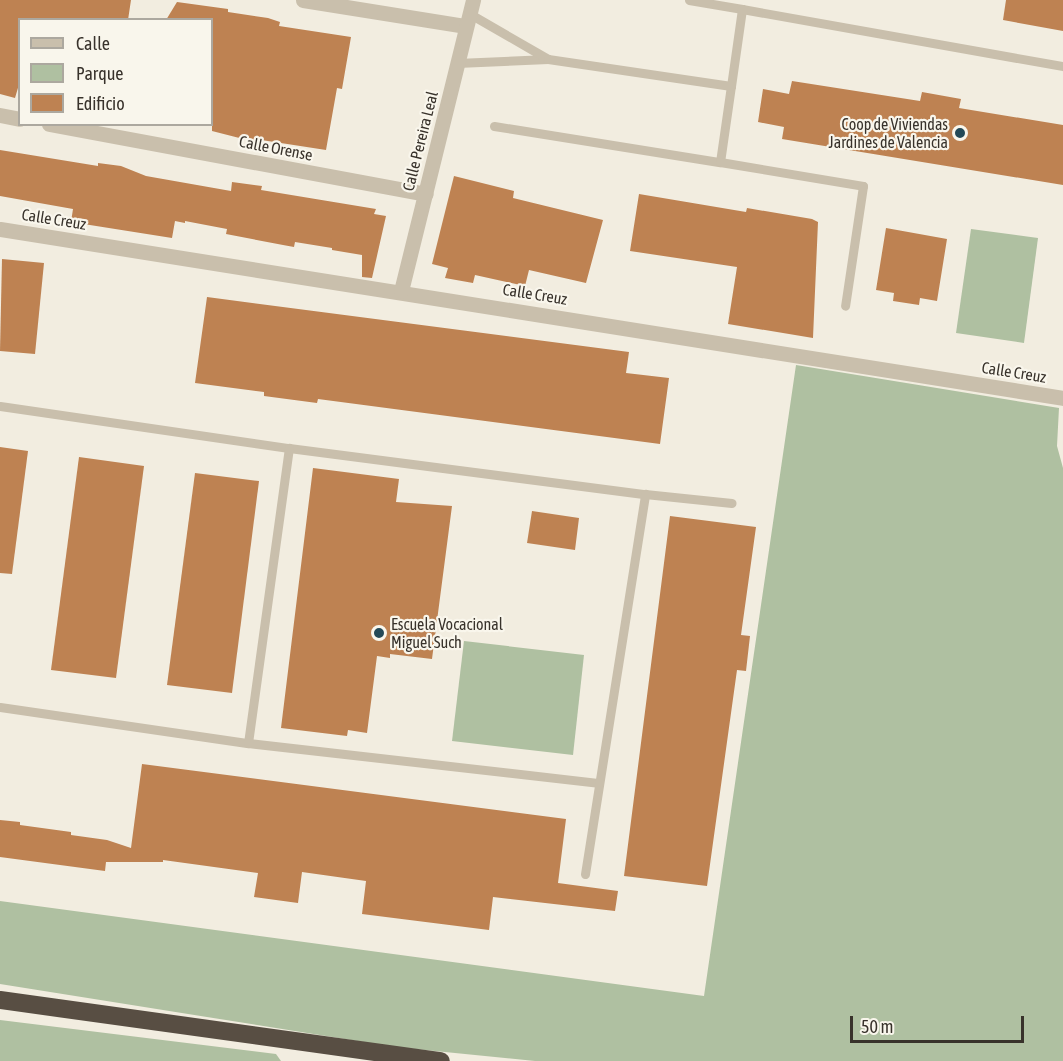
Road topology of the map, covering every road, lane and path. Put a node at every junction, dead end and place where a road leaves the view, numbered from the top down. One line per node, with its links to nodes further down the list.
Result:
1 (303, 0): 4 (street)
2 (689, 0): 3 (lane)
3 (742, 9): 7 (lane); 8 (lane)
4 (470, 13): 5 (lane); 6 (street, Calle Pereira Leal)
5 (548, 59): 6 (lane); 8 (lane)
6 (457, 63): 14 (street, Calle Pereira Leal)
7 (1063, 66)
8 (731, 86): 13 (lane)
9 (0, 115): 10 (street)
10 (18, 119)
11 (60, 126): 14 (street, Calle Orense)
12 (495, 126): 13 (lane)
13 (720, 162): 17 (lane)
14 (426, 194): 16 (street, Calle Pereira Leal)
15 (0, 228): 16 (street, Calle Creuz)
16 (401, 291): 18 (street, Calle Creuz)
17 (845, 306)
18 (1063, 398)
19 (0, 406): 20 (lane)
20 (289, 448): 21 (lane); 24 (lane)
21 (645, 494): 22 (lane); 25 (lane)
22 (732, 503)
23 (0, 707): 24 (lane)
24 (248, 743): 25 (lane)
25 (598, 783): 26 (lane)
26 (585, 874)
27 (0, 1000): 28 (highway)
28 (441, 1061)

